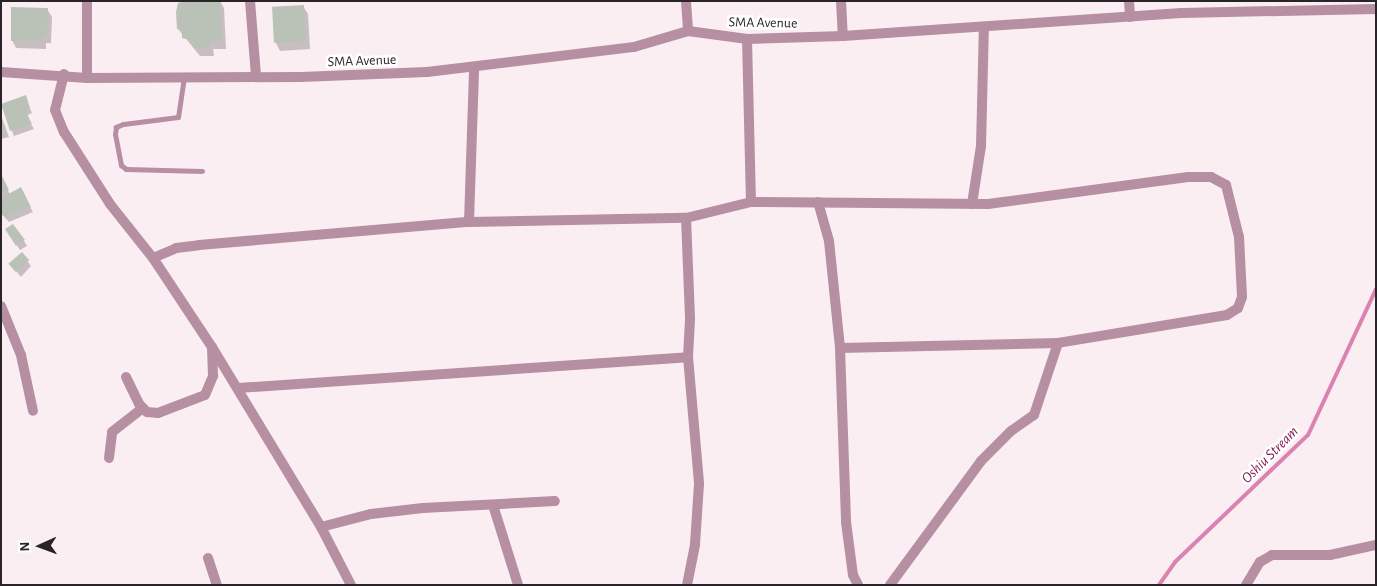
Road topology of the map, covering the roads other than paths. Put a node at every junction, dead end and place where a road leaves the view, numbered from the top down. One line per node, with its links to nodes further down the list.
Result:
1 (87, 1): 18 (street)
2 (250, 1): 16 (street)
3 (686, 1): 10 (street)
4 (841, 1): 11 (street)
5 (1129, 1): 8 (street)
6 (1278, 6): 7 (street, SMA Avenue); 8 (street, SMA Avenue)
7 (1376, 9)
8 (1130, 17): 9 (street, SMA Avenue)
9 (984, 27): 11 (street, SMA Avenue); 22 (street)
10 (688, 31): 12 (street, SMA Avenue); 13 (street, SMA Avenue)
11 (843, 36): 12 (street, SMA Avenue)
12 (747, 39): 20 (street)
13 (474, 68): 16 (street, SMA Avenue); 24 (street)
14 (1, 72): 15 (street, SMA Avenue)
15 (64, 74): 18 (street, SMA Avenue); 25 (street)
16 (256, 76): 17 (street, SMA Avenue)
17 (184, 77): 18 (street, SMA Avenue); 19 (lane)
18 (87, 78)
19 (202, 171)
20 (751, 202): 21 (street); 23 (street)
21 (818, 202): 22 (street); 29 (street)
22 (972, 204): 27 (street)
23 (686, 218): 24 (street); 30 (street)
24 (469, 222): 25 (street)
25 (153, 258): 28 (street)
26 (1, 306): 34 (street)
27 (1058, 343): 29 (street); 46 (street)
28 (212, 347): 32 (street); 33 (street)
29 (840, 348): 45 (street)
30 (688, 357): 32 (street); 44 (street)
31 (126, 377): 33 (street)
32 (238, 388): 38 (street)
33 (143, 408): 35 (street)
34 (32, 411)
35 (109, 458)
36 (555, 501): 37 (street)
37 (493, 505): 38 (street); 43 (street)
38 (321, 527): 42 (street)
39 (1376, 545): 47 (street)
40 (208, 558): 41 (street)
41 (217, 585)
42 (351, 585)
43 (518, 585)
44 (687, 585)
45 (858, 585)
46 (890, 585)
47 (1246, 585)

